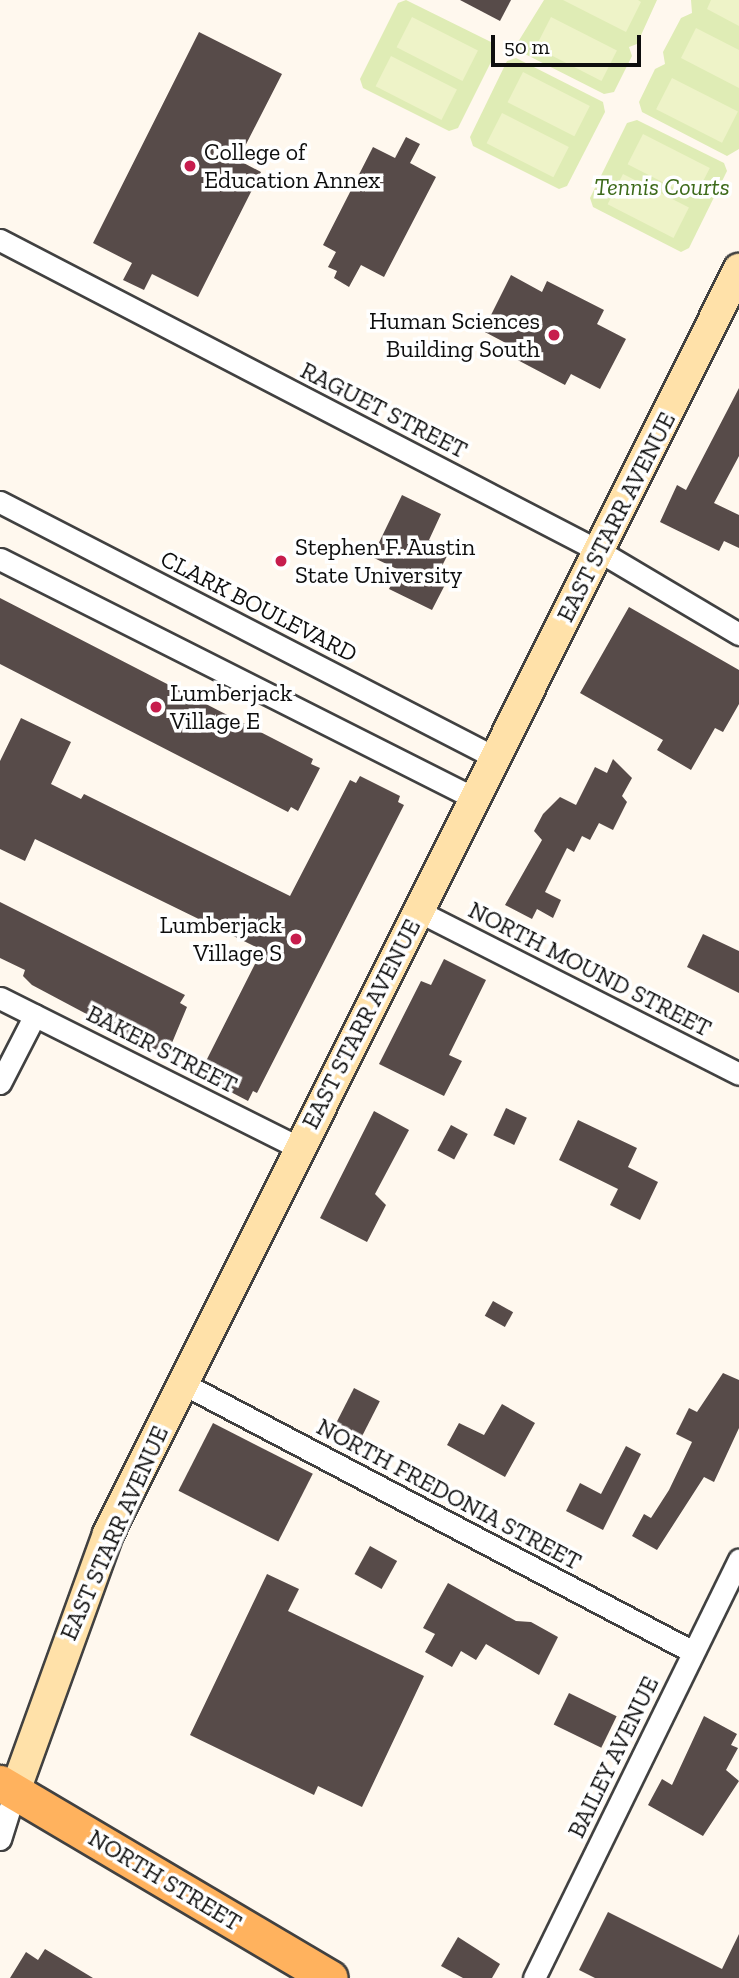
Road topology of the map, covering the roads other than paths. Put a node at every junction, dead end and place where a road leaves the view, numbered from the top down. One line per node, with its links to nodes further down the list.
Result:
1 (0, 240): 5 (street, RAGUET STREET)
2 (739, 269): 3 (main road, EAST STARR AVENUE)
3 (732, 301): 5 (main road, EAST STARR AVENUE)
4 (0, 502): 8 (street, CLARK BOULEVARD)
5 (599, 551): 7 (street, RAGUET STREET); 8 (main road, EAST STARR AVENUE)
6 (0, 559): 9 (street)
7 (739, 634)
8 (495, 757): 9 (main road, EAST STARR AVENUE)
9 (474, 798): 10 (main road, EAST STARR AVENUE)
10 (418, 911): 13 (street, NORTH MOUND STREET); 15 (main road, EAST STARR AVENUE)
11 (0, 998): 12 (street, BAKER STREET)
12 (35, 1015): 14 (street); 15 (street, BAKER STREET)
13 (739, 1074)
14 (0, 1083)
15 (299, 1148): 16 (main road, EAST STARR AVENUE)
16 (182, 1383): 18 (street, NORTH FREDONIA STREET); 19 (main road, EAST STARR AVENUE)
17 (739, 1559): 18 (street, BAILEY AVENUE)
18 (693, 1652): 22 (street, BAILEY AVENUE)
19 (7, 1787): 20 (street); 21 (main road, NORTH STREET)
20 (0, 1839)
21 (330, 1978)
22 (534, 1978)

